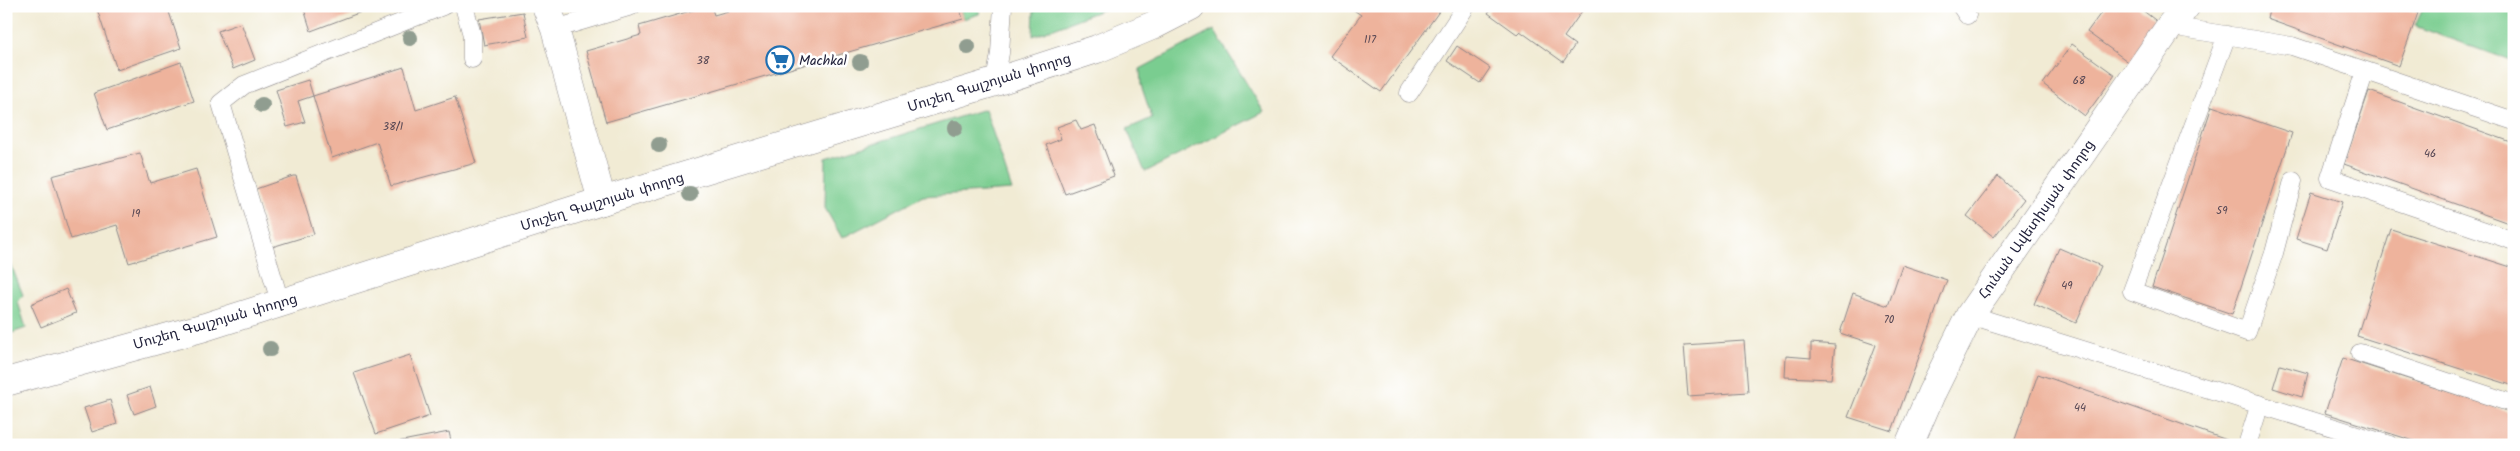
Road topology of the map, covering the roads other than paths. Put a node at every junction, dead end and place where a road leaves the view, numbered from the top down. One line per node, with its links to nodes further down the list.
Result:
1 (443, 6): 18 (lane)
2 (464, 6): 10 (lane)
3 (632, 6): 8 (lane)
4 (1003, 6): 12 (lane)
5 (1191, 6): 12 (street, Մուշեղ Գալշոյան փողոց)
6 (1466, 6): 13 (lane)
7 (2178, 16): 9 (lane); 19 (street, Հունան Ավետիսյան փողոց)
8 (550, 18): 16 (street)
9 (2227, 35): 11 (lane); 15 (lane)
10 (472, 59)
11 (2365, 71): 14 (lane); 17 (lane)
12 (995, 82): 16 (street, Մուշեղ Գալշոյան փողոց)
13 (1409, 93)
14 (2514, 121)
15 (2293, 181)
16 (602, 201): 18 (street, Մուշեղ Գալշոյան փողոց)
17 (2514, 241)
18 (280, 302): 21 (street, Մուշեղ Գալշոյան փողոց)
19 (1970, 315): 22 (lane); 24 (street, Հունան Ավետիսյան փողոց)
20 (2360, 352): 23 (lane)
21 (6, 382)
22 (2260, 404): 25 (lane); 26 (lane)
23 (2514, 404)
24 (1908, 445)
25 (2247, 445)
26 (2390, 445)

